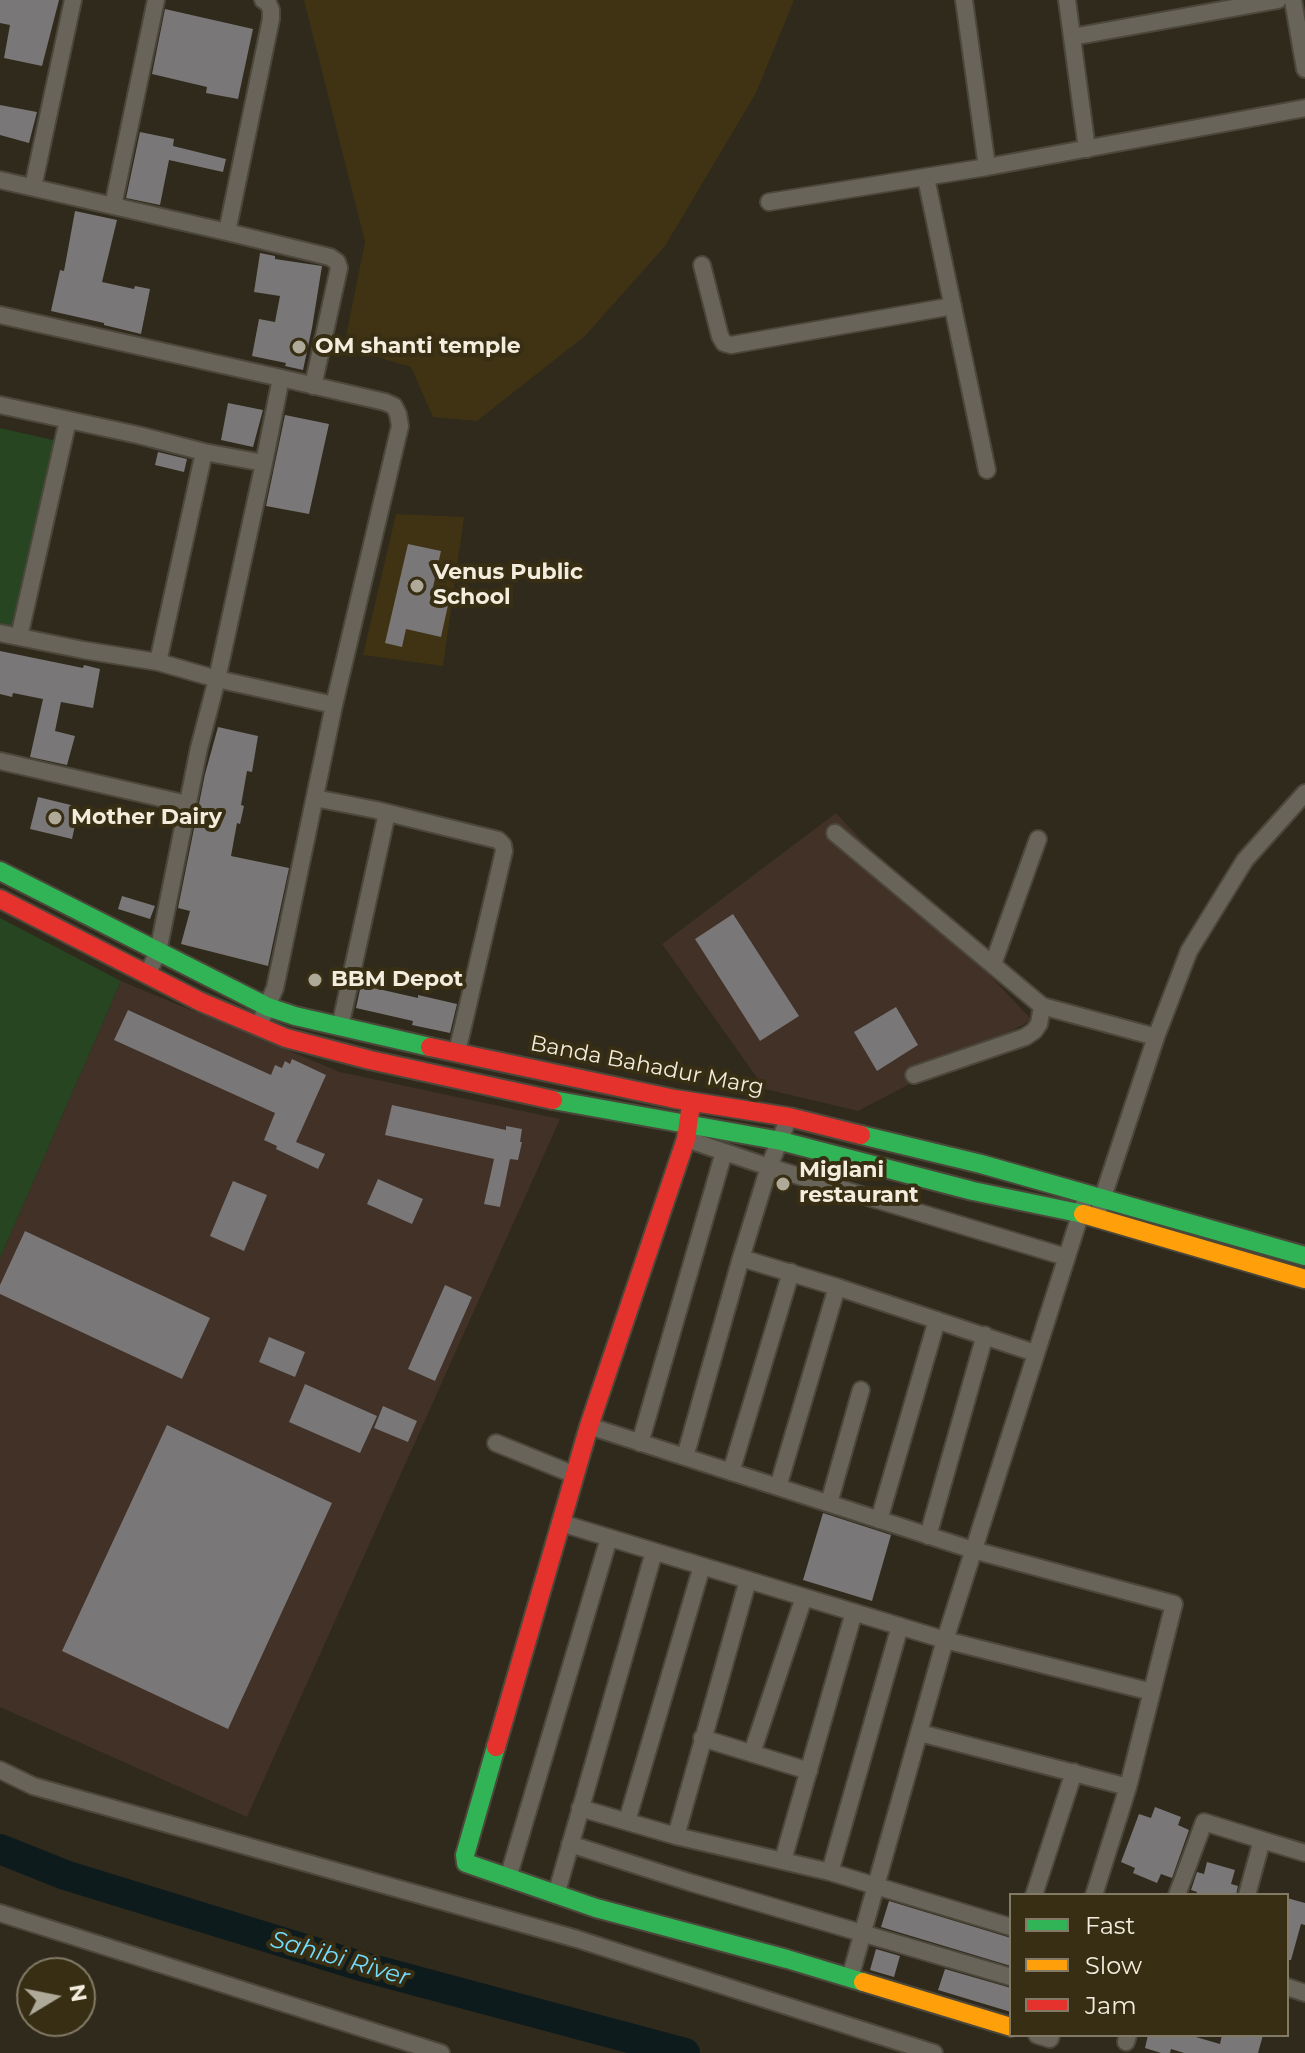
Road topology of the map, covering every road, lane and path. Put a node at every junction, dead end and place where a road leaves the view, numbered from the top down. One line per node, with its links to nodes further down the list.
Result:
1 (73, 0): 15 (street)
2 (156, 0): 17 (street)
3 (263, 0): 18 (street)
4 (964, 0): 12 (street)
5 (1067, 0): 8 (street)
6 (1278, 0): 8 (street)
7 (1293, 0): 9 (street)
8 (1072, 37): 11 (street)
9 (1305, 69)
10 (1305, 108): 11 (street)
11 (1087, 149): 12 (street)
12 (987, 167): 13 (street)
13 (926, 178): 16 (street); 20 (street)
14 (0, 180): 15 (street)
15 (33, 187): 17 (street)
16 (769, 202)
17 (113, 206): 18 (street)
18 (227, 232): 23 (street)
19 (702, 265): 20 (street)
20 (953, 306): 28 (street)
21 (0, 315): 22 (street)
22 (281, 378): 23 (street); 27 (street)
23 (313, 386): 33 (street)
24 (0, 405): 25 (street)
25 (68, 420): 26 (street); 30 (street)
26 (204, 452): 27 (street); 31 (street)
27 (264, 463): 32 (street)
28 (987, 470)
29 (0, 633): 30 (street)
30 (19, 637): 31 (street)
31 (158, 662): 32 (street)
32 (217, 679): 33 (street); 37 (street)
33 (334, 705): 36 (street)
34 (0, 761): 37 (street)
35 (1305, 793): 51 (street)
36 (315, 798): 38 (street); 47 (street)
37 (187, 804): 43 (street)
38 (387, 813): 49 (street); 52 (street)
39 (835, 833): 44 (street)
40 (1038, 839): 44 (street)
41 (0, 871): 43 (street, Banda Bahadur Marg)
42 (0, 899): 45 (street)
43 (158, 952): 45 (street); 47 (street, Banda Bahadur Marg)
44 (993, 964): 46 (street)
45 (147, 975): 48 (street)
46 (1042, 1006): 51 (street); 54 (street)
47 (268, 1007): 48 (street); 49 (street, Banda Bahadur Marg)
48 (258, 1026): 53 (street)
49 (340, 1027): 50 (street, Banda Bahadur Marg)
50 (378, 1036): 52 (street, Banda Bahadur Marg); 53 (street)
51 (1156, 1037): 61 (street)
52 (457, 1052): 55 (street, Banda Bahadur Marg)
53 (370, 1060): 57 (street)
54 (914, 1075)
55 (691, 1102): 56 (street, Banda Bahadur Marg); 57 (street)
56 (789, 1117): 58 (street); 61 (street, Banda Bahadur Marg)
57 (686, 1132): 58 (street); 59 (street); 73 (street)
58 (781, 1141): 60 (street); 62 (street)
59 (724, 1152): 60 (street); 75 (street)
60 (769, 1167): 64 (street); 65 (street)
61 (1095, 1195): 62 (street); 63 (street, Banda Bahadur Marg)
62 (1089, 1216): 64 (street); 67 (street)
63 (1305, 1256)
64 (1066, 1257): 71 (street)
65 (741, 1258): 66 (street); 76 (street)
66 (791, 1272): 68 (street); 77 (street)
67 (1305, 1279)
68 (837, 1287): 69 (street); 79 (street)
69 (937, 1320): 70 (street); 81 (street)
70 (985, 1335): 71 (street); 83 (street)
71 (1035, 1353): 85 (street)
72 (861, 1390): 80 (street)
73 (589, 1426): 75 (street); 78 (street)
74 (496, 1443): 78 (street)
75 (640, 1443): 76 (street)
76 (685, 1457): 77 (street)
77 (731, 1472): 79 (street)
78 (575, 1475): 82 (street)
79 (778, 1487): 80 (street)
80 (829, 1503): 81 (street)
81 (879, 1520): 83 (street)
82 (561, 1523): 84 (street); 109 (street)
83 (928, 1536): 85 (street)
84 (609, 1538): 86 (street); 109 (street)
85 (973, 1550): 92 (street); 93 (street)
86 (654, 1552): 87 (street); 101 (street)
87 (702, 1566): 88 (street); 102 (street)
88 (748, 1580): 89 (street); 95 (street)
89 (804, 1597): 90 (street); 96 (street)
90 (854, 1612): 91 (street); 98 (street)
91 (900, 1626): 92 (street); 108 (street)
92 (945, 1640): 93 (street); 94 (street)
93 (1152, 1692): 100 (street)
94 (920, 1733): 99 (street); 110 (street)
95 (702, 1738): 96 (street); 103 (street)
96 (752, 1753): 98 (street)
97 (0, 1770): 123 (street)
98 (809, 1771): 107 (street)
99 (1074, 1772): 100 (street); 111 (street)
100 (1128, 1787): 112 (street)
101 (580, 1808): 102 (street); 105 (street)
102 (627, 1821): 103 (street)
103 (676, 1836): 107 (street)
104 (1262, 1840): 106 (street); 113 (street); 114 (street)
105 (570, 1844): 115 (street); 118 (street)
106 (1305, 1853)
107 (783, 1860): 108 (street)
108 (830, 1872): 110 (street)
109 (508, 1878): 115 (street)
110 (877, 1886): 117 (street); 118 (street)
111 (1035, 1893)
112 (1095, 1893)
113 (1178, 1893)
114 (1248, 1893)
115 (556, 1895): 120 (street)
116 (0, 1913): 122 (street)
117 (1009, 1926)
118 (863, 1933): 119 (street); 120 (street)
119 (1009, 1976)
120 (850, 1978): 121 (street)
121 (1009, 2026)
122 (441, 2053)
123 (934, 2053)

